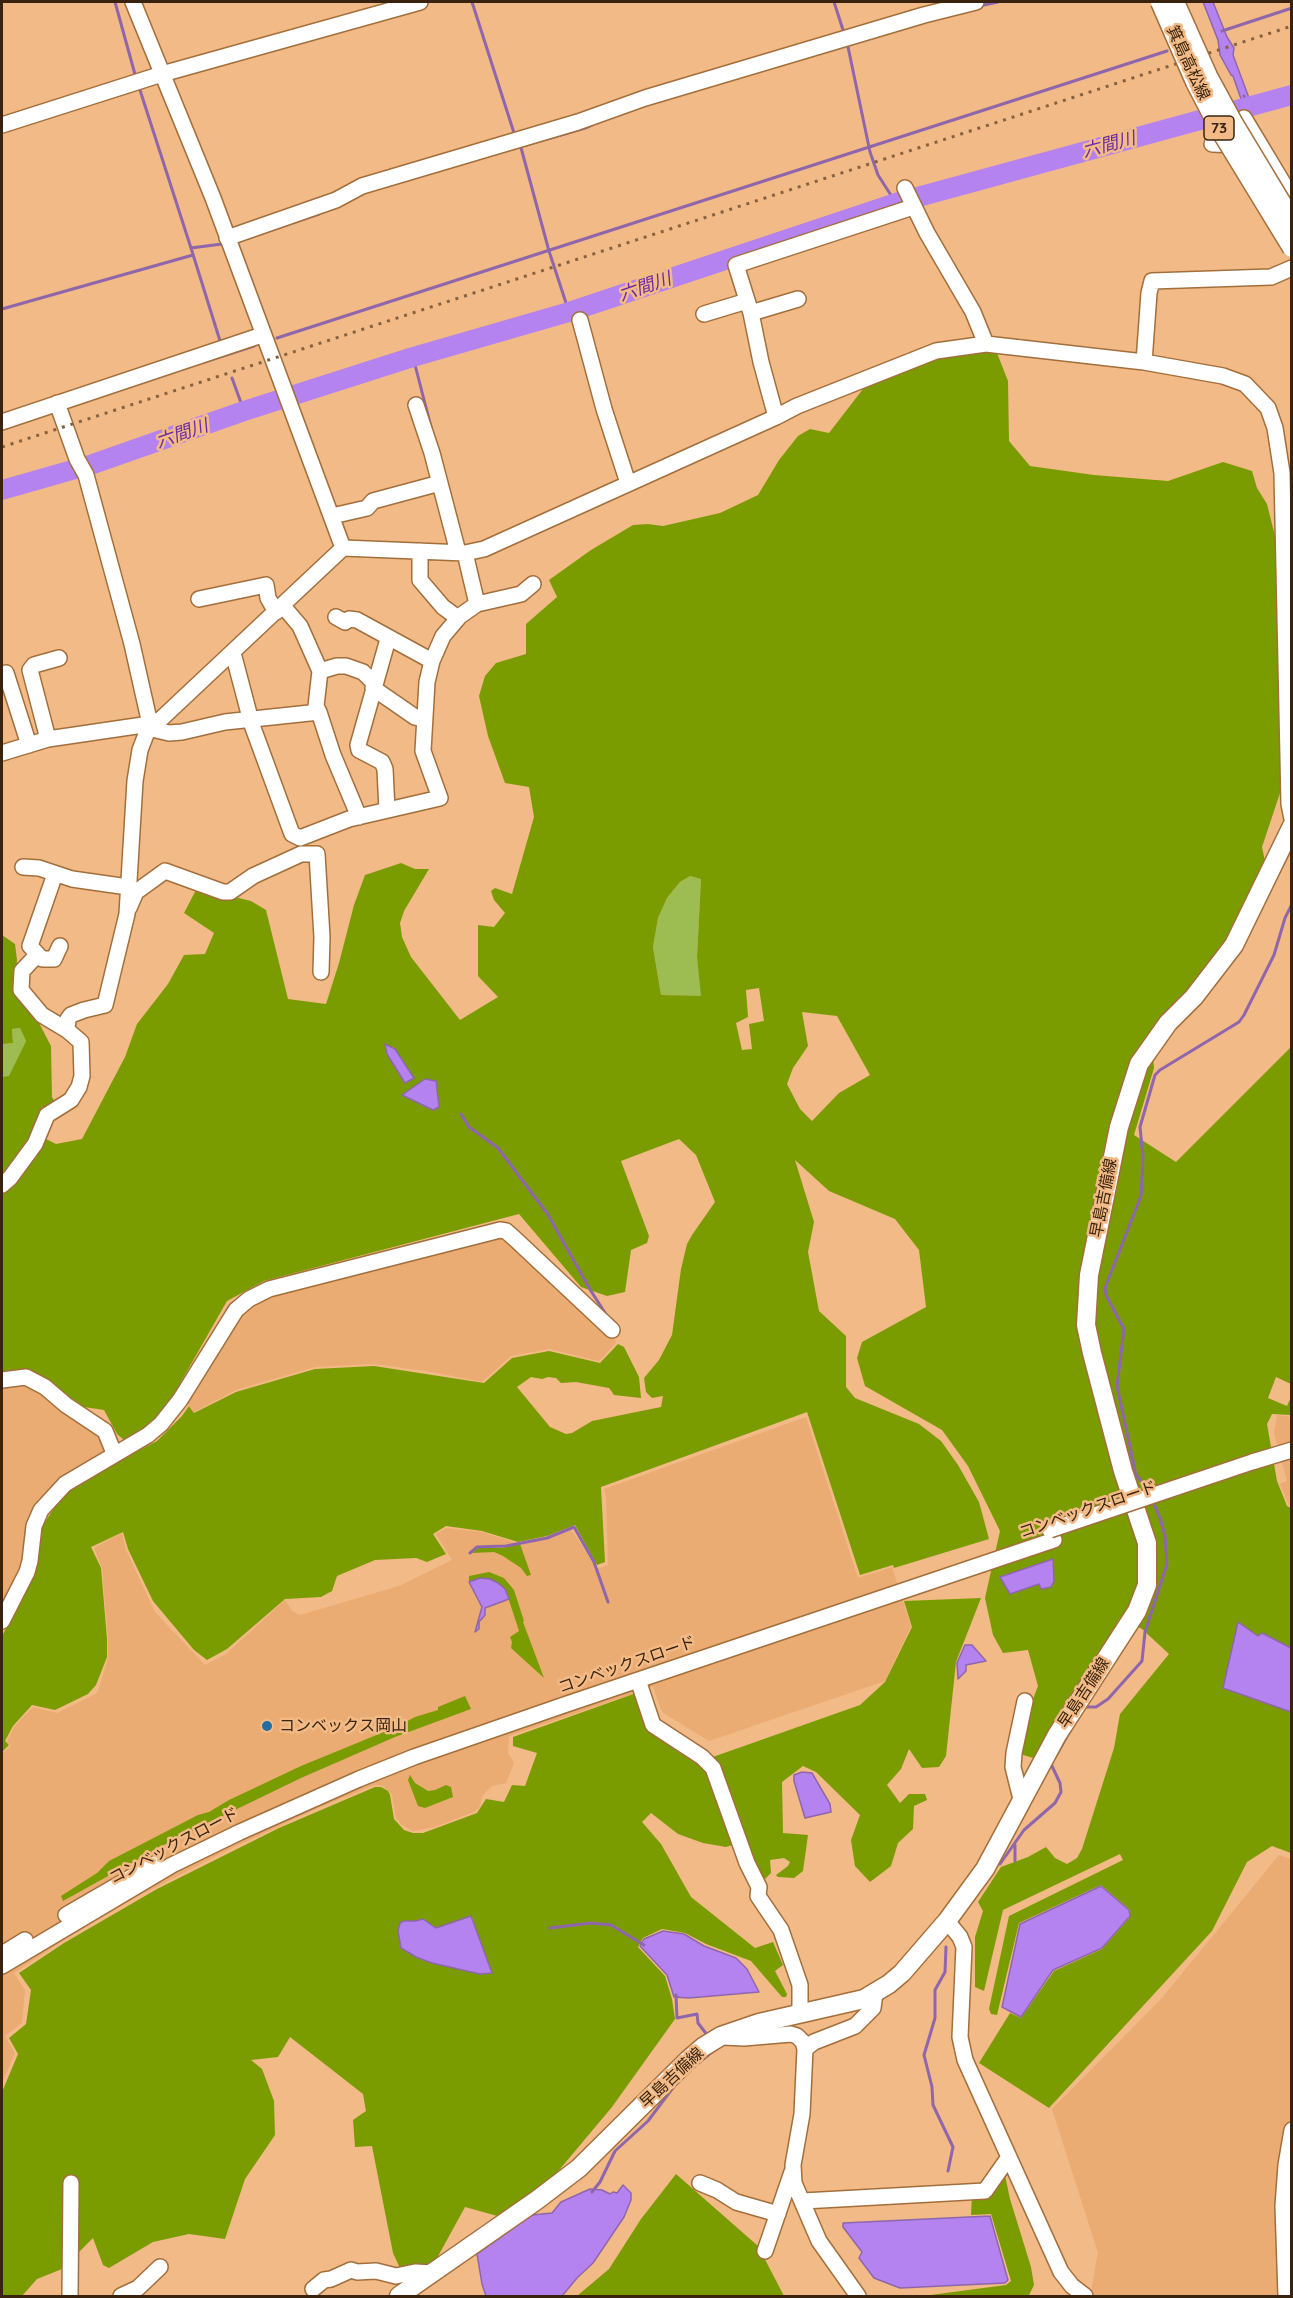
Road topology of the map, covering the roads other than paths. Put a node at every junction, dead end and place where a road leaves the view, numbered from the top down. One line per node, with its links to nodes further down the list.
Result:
1 (134, 2): 6 (street)
2 (420, 2): 6 (street)
3 (976, 2): 15 (street)
4 (1160, 2): 16 (main road, 箕島高松線 / 73, bridge)
5 (1175, 2): 14 (main road, 箕島高松線 / 73, bridge)
6 (162, 74): 8 (street); 15 (street)
7 (1244, 118): 10 (street)
8 (2, 125)
9 (1212, 144): 10 (street)
10 (1260, 145): 12 (street)
11 (905, 188): 13 (street)
12 (1292, 198)
13 (913, 207): 19 (street); 23 (street)
14 (1292, 220)
15 (227, 238): 22 (street)
16 (1292, 248)
17 (1292, 268): 24 (street)
18 (798, 299): 19 (street)
19 (749, 307): 20 (street); 27 (street)
20 (704, 314)
21 (580, 320): 31 (street)
22 (262, 335): 26 (street); 32 (street)
23 (986, 344): 24 (street); 27 (street)
24 (1144, 362): 29 (street)
25 (416, 405): 30 (street)
26 (59, 408): 28 (street); 52 (street)
27 (776, 417): 31 (street)
28 (2, 422)
29 (1287, 475): 58 (street)
30 (440, 483): 32 (street); 35 (street)
31 (628, 483): 35 (street)
32 (332, 516): 33 (street)
33 (344, 548): 34 (street); 39 (street)
34 (420, 551): 35 (street); 41 (street)
35 (461, 553): 38 (street)
36 (533, 584): 38 (street)
37 (199, 599): 39 (street)
38 (477, 604): 41 (street)
39 (279, 609): 43 (street); 46 (street)
40 (336, 617): 42 (street)
41 (458, 618): 45 (street)
42 (388, 639): 45 (street); 48 (street)
43 (233, 652): 50 (street); 52 (street)
44 (59, 658): 53 (street)
45 (432, 661): 51 (street)
46 (320, 671): 48 (street); 49 (street)
47 (6, 672): 54 (street)
48 (374, 685): 51 (street); 56 (street)
49 (319, 712): 50 (street); 57 (street)
50 (250, 719): 52 (street); 60 (street)
51 (423, 719): 56 (street)
52 (149, 726): 53 (street); 64 (street)
53 (48, 739): 54 (street)
54 (29, 745): 55 (street)
55 (2, 753)
56 (387, 810): 57 (street)
57 (359, 816): 60 (street)
58 (1292, 819)
59 (1292, 826): 81 (main road, 早島吉備線)
60 (292, 834): 61 (street)
61 (301, 854): 65 (street); 68 (street)
62 (23, 867): 63 (street)
63 (55, 874): 64 (street); 67 (street)
64 (128, 887): 65 (street)
65 (126, 914): 69 (street)
66 (60, 946): 67 (street)
67 (37, 956): 69 (street)
68 (321, 972)
69 (67, 1030): 70 (street)
70 (2, 1185)
71 (612, 1330): 74 (street)
72 (2, 1380): 74 (street)
73 (1292, 1450): 76 (street, コンベックスロード)
74 (116, 1452): 78 (street)
75 (1292, 1461): 76 (street, コンベックスロード)
76 (1254, 1467): 77 (street, コンベックスロード, bridge)
77 (1052, 1535): 79 (street, コンベックスロード); 83 (street, コンベックスロード)
78 (2, 1622)
79 (638, 1680): 84 (street, コンベックスロード); 86 (street)
80 (1025, 1701): 81 (street)
81 (1022, 1803): 82 (main road, 早島吉備線)
82 (946, 1921): 85 (main road, 早島吉備線); 90 (street)
83 (2, 1954)
84 (2, 1966)
85 (875, 1993): 86 (main road, 早島吉備線); 88 (street)
86 (800, 2014): 87 (main road, 早島吉備線)
87 (721, 2036): 88 (street); 98 (main road, 早島吉備線)
88 (805, 2049): 91 (street)
89 (1292, 2130): 105 (street)
90 (1009, 2157): 94 (street); 104 (street)
91 (793, 2170): 94 (street); 95 (street)
92 (71, 2183): 100 (street)
93 (700, 2183): 95 (street)
94 (803, 2200): 103 (street)
95 (778, 2214): 96 (street)
96 (765, 2251)
97 (160, 2267): 101 (street)
98 (433, 2273): 99 (street); 102 (main road, 早島吉備線)
99 (313, 2289)
100 (70, 2296)
101 (121, 2296)
102 (399, 2296)
103 (858, 2296)
104 (1085, 2296)
105 (1286, 2296)

